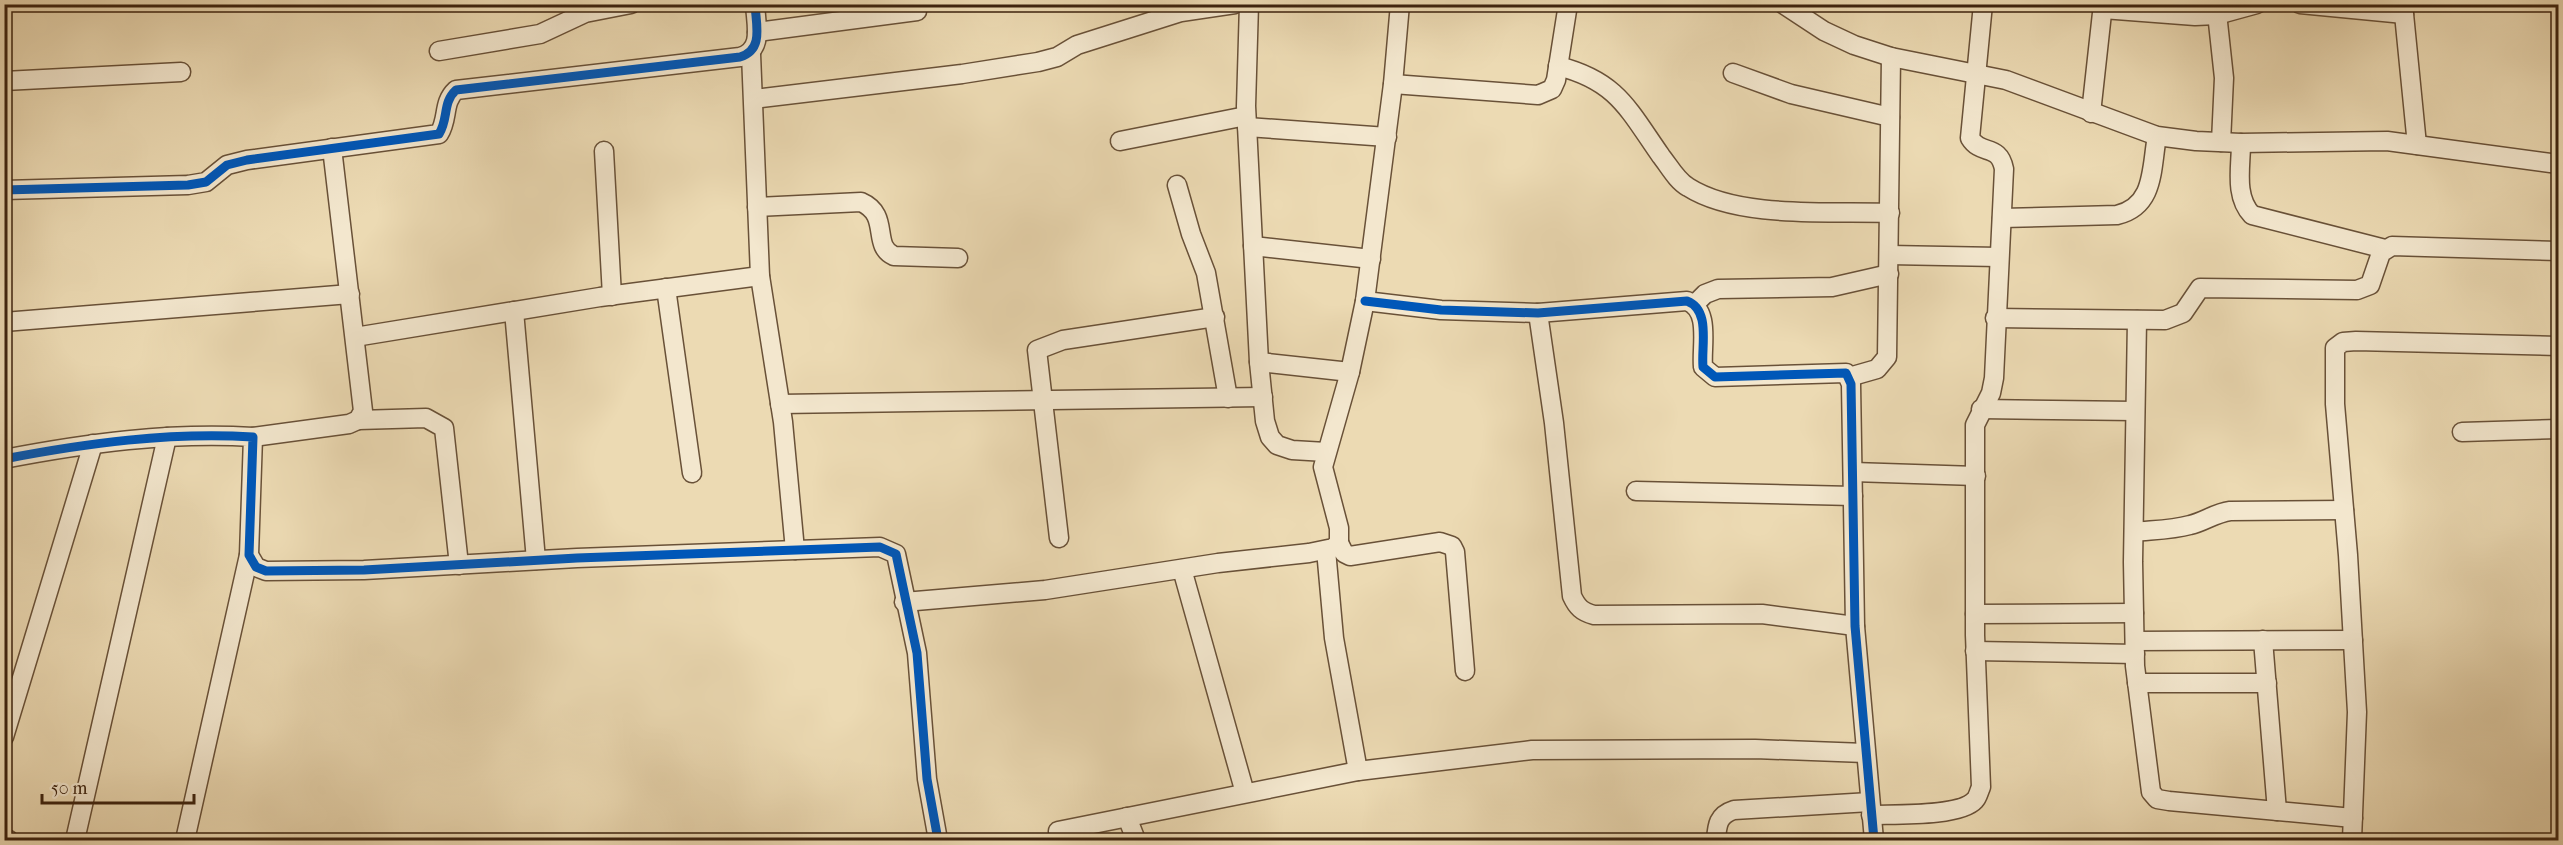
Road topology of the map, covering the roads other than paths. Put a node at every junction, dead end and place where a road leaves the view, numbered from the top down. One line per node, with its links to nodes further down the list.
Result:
1 (631, 4): 17 (street)
2 (755, 4): 16 (street)
3 (1235, 4): 15 (street)
4 (1249, 4): 29 (street)
5 (1400, 4): 25 (street)
6 (1568, 4): 20 (street)
7 (1783, 4): 19 (street)
8 (1983, 4): 23 (street)
9 (2257, 4): 13 (street)
10 (2300, 4): 12 (street)
11 (2103, 7): 13 (street); 27 (street)
12 (2403, 9): 35 (street)
13 (2216, 10): 33 (street)
14 (917, 11): 16 (street)
15 (1151, 13): 26 (street)
16 (757, 32): 18 (street)
17 (439, 51)
18 (751, 54): 26 (street); 36 (street)
19 (1891, 57): 23 (street); 28 (street)
20 (1558, 66): 25 (street); 42 (street)
21 (181, 72): 24 (street)
22 (1733, 73): 28 (street)
23 (1975, 74): 27 (street); 43 (street)
24 (4, 81)
25 (1393, 84): 31 (street)
26 (754, 99): 41 (street)
27 (2091, 113): 30 (street)
28 (1890, 117): 42 (street)
29 (1247, 122): 31 (street); 32 (street); 44 (street)
30 (2157, 136): 33 (street); 43 (street)
31 (1387, 137): 50 (street)
32 (1120, 141)
33 (2220, 142): 34 (street)
34 (2241, 143): 35 (street); 45 (street)
35 (2417, 145): 38 (street)
36 (333, 148): 40 (street); 54 (street)
37 (604, 152): 55 (street)
38 (2559, 164)
39 (1177, 185): 60 (street)
40 (4, 189)
41 (757, 207): 49 (street); 52 (street)
42 (1890, 213): 47 (street)
43 (2002, 218): 48 (street)
44 (1252, 246): 50 (street); 66 (street)
45 (2385, 249): 46 (street); 62 (street)
46 (2559, 251)
47 (1889, 255): 48 (street); 51 (street)
48 (1999, 257): 61 (street)
49 (958, 258)
50 (1371, 259): 56 (street)
51 (1889, 274): 57 (street); 68 (street)
52 (760, 276): 53 (street); 72 (street)
53 (666, 288): 55 (street); 84 (street)
54 (350, 294): 63 (street); 64 (street)
55 (612, 296): 58 (street)
56 (1365, 301): 59 (street); 67 (street)
57 (1695, 304): 59 (street); 68 (street)
58 (514, 311): 64 (street); 94 (street)
59 (1538, 313): 100 (street)
60 (1215, 317): 70 (street); 71 (street)
61 (1995, 318): 62 (street); 73 (street)
62 (2137, 320): 74 (street)
63 (4, 322)
64 (355, 337): 75 (street)
65 (2559, 346): 88 (street)
66 (1259, 362): 67 (street); 69 (street)
67 (1350, 372): 81 (street)
68 (1849, 377): 83 (street)
69 (1263, 397): 70 (street); 81 (street)
70 (1228, 398): 71 (street)
71 (1041, 400): 72 (street); 90 (street)
72 (780, 404): 92 (street)
73 (1981, 409): 74 (street); 85 (street)
74 (2135, 411): 89 (street)
75 (358, 420): 79 (street); 95 (street)
76 (2559, 429): 77 (street)
77 (2462, 432)
78 (166, 437): 79 (street); 80 (street); 119 (street)
79 (253, 437): 93 (street)
80 (93, 444): 82 (street); 108 (street)
81 (1326, 452): 91 (street)
82 (4, 459)
83 (1853, 472): 85 (street); 87 (street)
84 (692, 473)
85 (1976, 476): 98 (street)
86 (1636, 490): 87 (street)
87 (1853, 496): 100 (street)
88 (2344, 510): 89 (street); 102 (street)
89 (2134, 532): 99 (street)
90 (1059, 538)
91 (1332, 546): 96 (street); 105 (street); 110 (street)
92 (795, 550): 94 (street); 97 (street)
93 (249, 555): 95 (street); 120 (street)
94 (536, 560): 95 (street)
95 (459, 565)
96 (1182, 569): 97 (street); 111 (street)
97 (904, 602): 121 (street)
98 (1975, 614): 99 (street); 104 (street)
99 (2134, 614): 103 (street)
100 (1856, 626): 109 (street)
101 (2263, 640): 102 (street); 103 (street); 107 (street)
102 (2353, 640): 115 (street)
103 (2135, 648): 104 (street); 106 (street)
104 (1975, 651): 112 (street)
105 (1466, 671)
106 (2137, 683): 107 (street); 113 (street)
107 (2267, 683): 113 (street)
108 (4, 737)
109 (1865, 753): 110 (street); 112 (street)
110 (1358, 771): 111 (street)
111 (1245, 793): 114 (street)
112 (1871, 808): 123 (street); 124 (street)
113 (2277, 811): 115 (street)
114 (1126, 817): 116 (street); 122 (street)
115 (2353, 818): 125 (street)
116 (1058, 831)
117 (4, 838): 118 (street)
118 (9, 840)
119 (75, 840)
120 (185, 840)
121 (938, 840)
122 (1136, 840)
123 (1716, 840)
124 (1874, 840)
125 (2352, 840)

